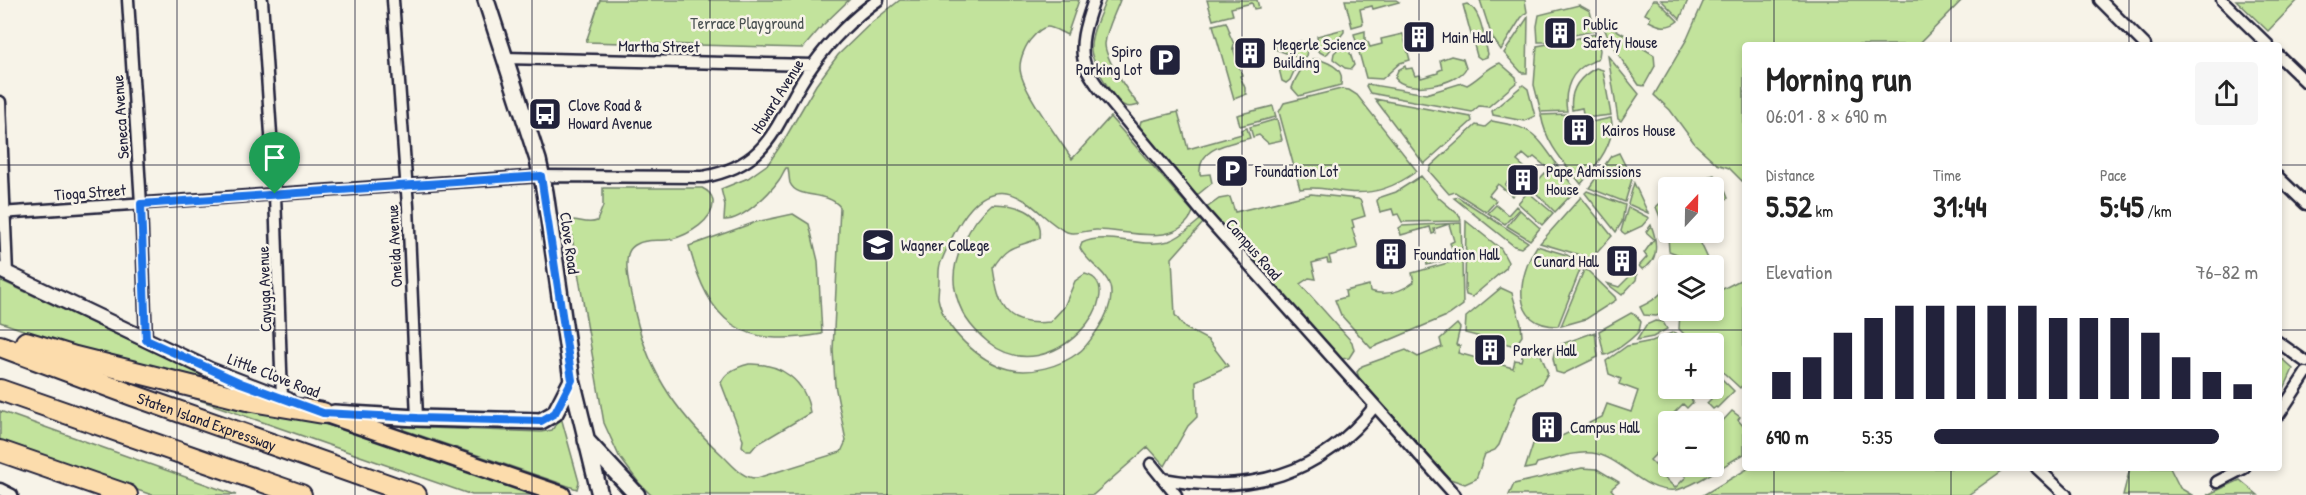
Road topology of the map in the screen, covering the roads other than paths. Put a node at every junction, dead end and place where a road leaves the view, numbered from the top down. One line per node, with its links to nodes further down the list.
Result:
1 (128, 0): 20 (street, Seneca Avenue)
2 (262, 0): 19 (street, Cayuga Avenue)
3 (393, 0): 18 (street, Oneida Avenue)
4 (486, 0): 11 (main road, Clove Road)
5 (879, 0): 13 (street, Howard Avenue)
6 (1094, 0): 33 (street, Campus Road)
7 (2100, 0): 9 (street)
8 (2222, 0): 10 (street)
9 (2142, 42)
10 (2265, 42)
11 (504, 58): 13 (street, Martha Street); 16 (main road, Clove Road)
12 (2282, 59): 14 (street)
13 (813, 65): 16 (street, Howard Avenue)
14 (2306, 82)
15 (0, 102): 22 (street)
16 (541, 176): 18 (street, Tioga Street); 30 (main road, Clove Road)
17 (2282, 181): 21 (street)
18 (406, 185): 19 (street, Tioga Street); 36 (street, Oneida Avenue)
19 (275, 194): 20 (street, Tioga Street); 32 (street, Cayuga Avenue)
20 (141, 204): 22 (street, Tioga Street); 25 (street, Seneca Avenue)
21 (2306, 204)
22 (3, 212): 23 (street)
23 (3, 272): 25 (street, Little Clove Road)
24 (0, 336): 35 (highway)
25 (146, 340): 32 (street, Little Clove Road)
26 (2282, 345): 28 (street)
27 (0, 346): 50 (highway, Staten Island Expressway)
28 (2306, 362)
29 (2306, 373): 34 (street)
30 (572, 380): 36 (main road, Little Clove Road); 37 (main road, Clove Road)
31 (0, 390): 49 (highway)
32 (282, 398): 35 (street, Little Clove Road)
33 (1375, 406): 43 (street); 55 (street, Campus Road)
34 (2282, 410)
35 (323, 413): 36 (main road, Little Clove Road); 51 (main road)
36 (417, 418)
37 (584, 438): 52 (main road, Clove Road); 53 (main road)
38 (0, 452): 48 (highway)
39 (0, 461): 47 (street)
40 (1151, 464): 43 (street)
41 (2040, 471): 56 (street)
42 (2238, 471): 44 (street)
43 (1163, 479): 54 (street)
44 (2217, 482)
45 (0, 489): 46 (street)
46 (12, 495)
47 (103, 495)
48 (127, 495)
49 (302, 495)
50 (416, 495)
51 (562, 495)
52 (600, 495)
53 (637, 495)
54 (1176, 495)
55 (1455, 495)
56 (2066, 495)

